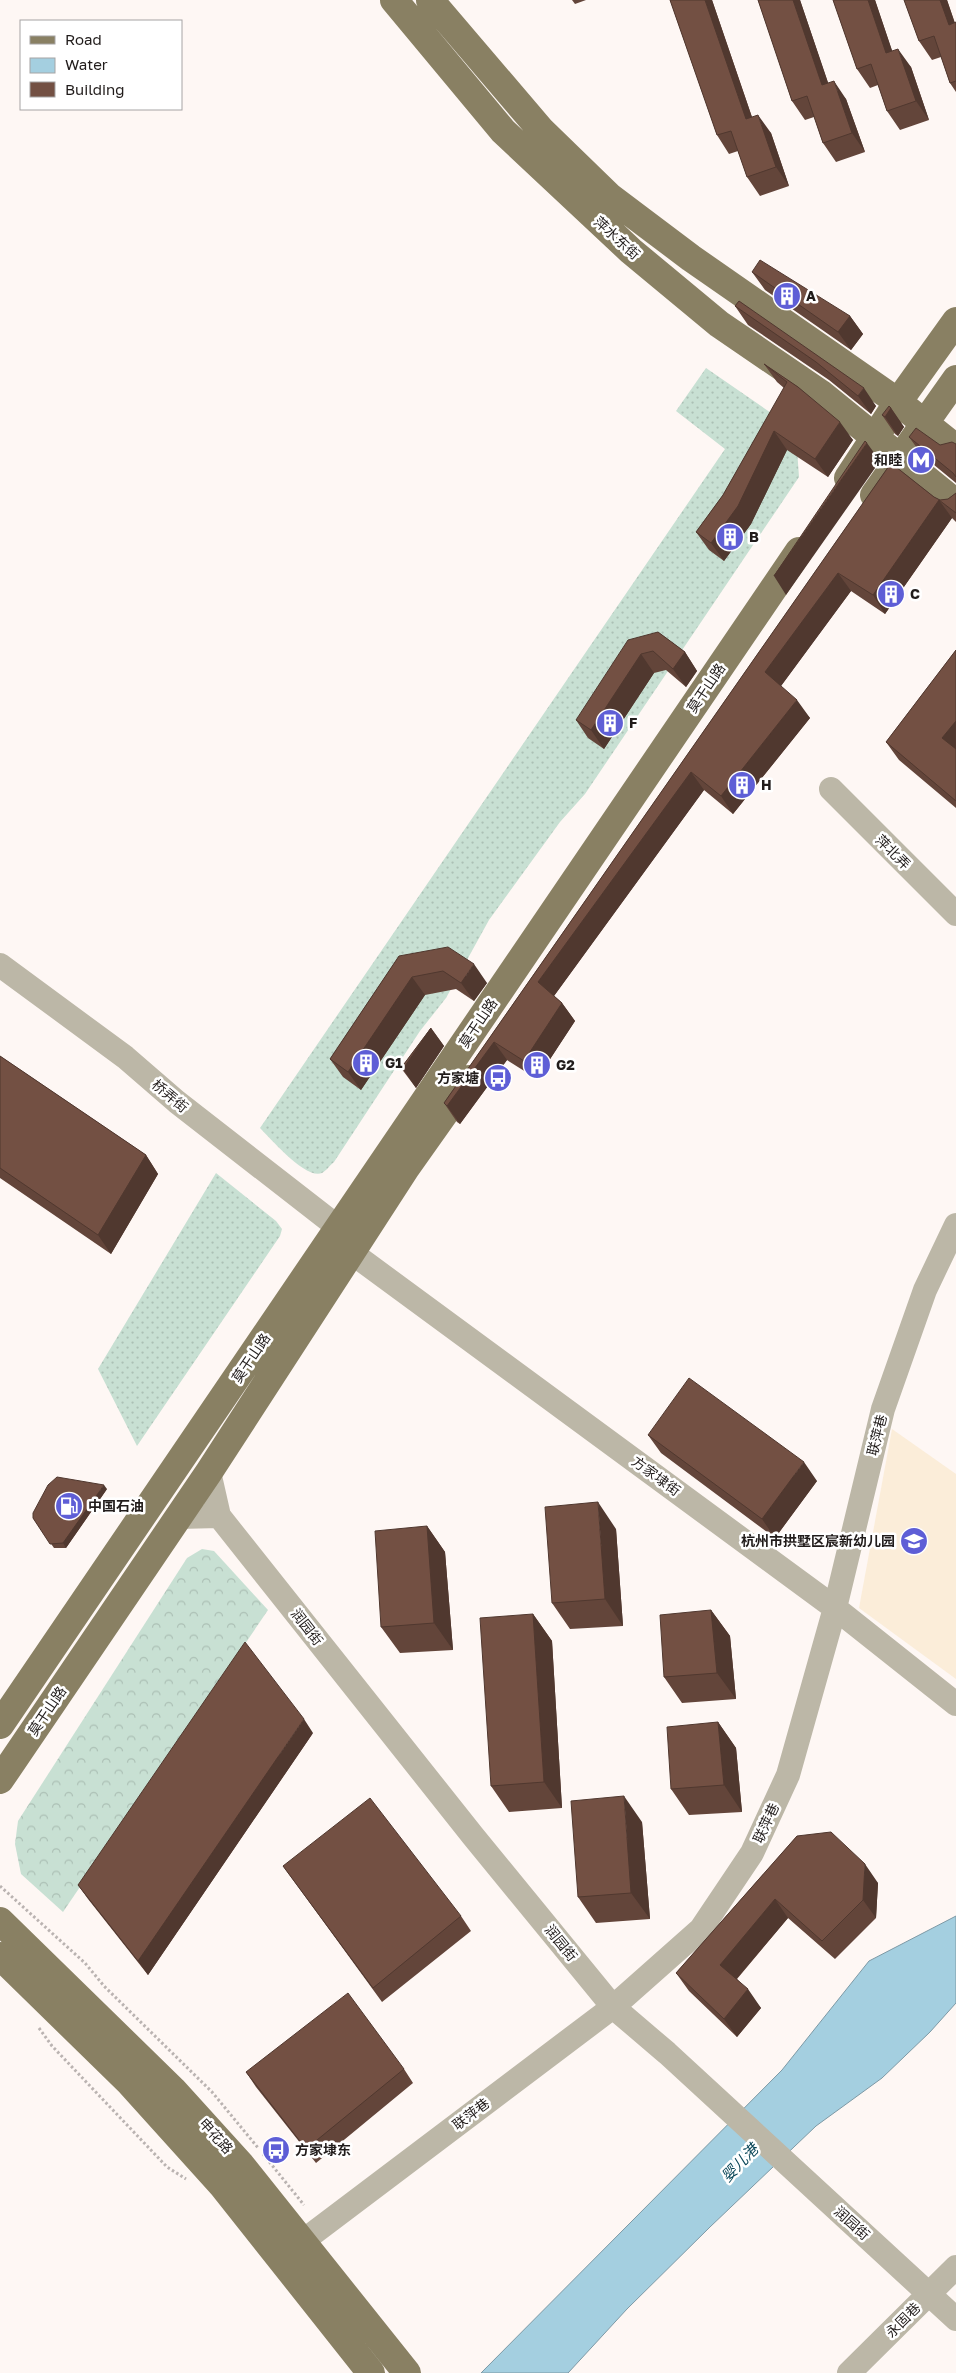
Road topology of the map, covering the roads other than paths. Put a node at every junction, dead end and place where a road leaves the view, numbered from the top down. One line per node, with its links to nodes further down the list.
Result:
1 (394, 0): 7 (main road, 萍水东街)
2 (430, 0): 5 (main road, 萍水东街)
3 (956, 321): 5 (main road)
4 (956, 379): 6 (main road)
5 (898, 402): 6 (main road, 萍水东街); 7 (main road)
6 (926, 424): 8 (main road, 萍水东街); 9 (main road)
7 (875, 439): 9 (main road, 萍水东街); 10 (main road)
8 (956, 448)
9 (900, 459): 11 (main road, 萍水东街); 12 (main road)
10 (836, 496)
11 (956, 503)
12 (863, 512)
13 (814, 529): 19 (main road, 莫干山路)
14 (831, 789): 15 (street, 萍北弄)
15 (956, 914)
16 (0, 965): 19 (street, 桥弄街)
17 (534, 985): 20 (main road, 莫干山路)
18 (956, 1225): 24 (street, 联萍巷)
19 (339, 1228): 26 (main road, 莫干山路)
20 (352, 1253): 21 (main road, 莫干山路); 24 (street, 方家埭街)
21 (209, 1472): 22 (street, 润园街); 23 (main road, 莫干山路)
22 (219, 1516): 23 (street); 30 (street, 润园街)
23 (178, 1517): 27 (main road, 莫干山路)
24 (835, 1608): 25 (street, 方家埭街); 30 (street, 联萍巷)
25 (956, 1704)
26 (0, 1725)
27 (0, 1780)
28 (0, 1921): 31 (main road, 申花路)
29 (0, 1956): 35 (main road, 申花路)
30 (614, 2006): 31 (street, 联萍巷); 33 (street, 润园街)
31 (303, 2241): 36 (main road, 申花路)
32 (956, 2267): 33 (street, 永固巷)
33 (929, 2293): 34 (street, 润园街); 37 (street, 永固巷)
34 (956, 2319)
35 (371, 2373)
36 (407, 2373)
37 (850, 2373)

